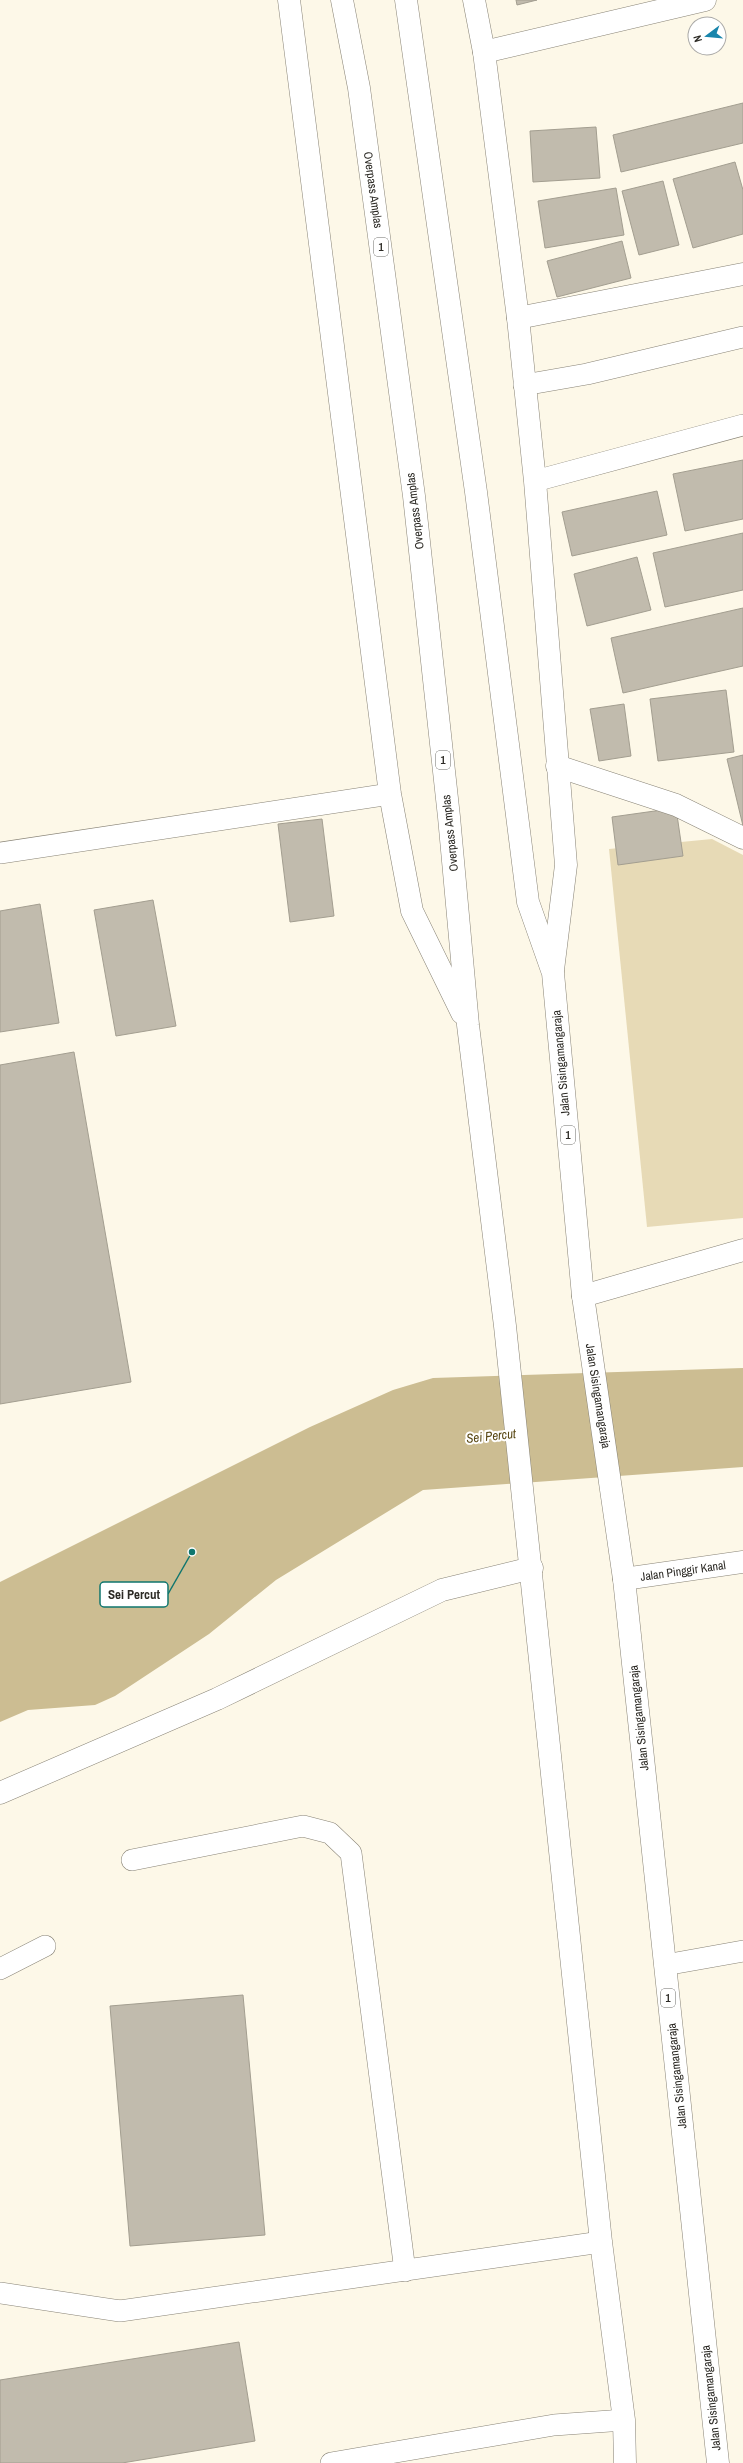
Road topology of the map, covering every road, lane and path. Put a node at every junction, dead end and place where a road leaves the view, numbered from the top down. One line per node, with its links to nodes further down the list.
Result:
1 (288, 0): 14 (main road)
2 (342, 0): 18 (main road, Overpass Amplas / 1)
3 (406, 0): 17 (main road, 1)
4 (474, 0): 6 (main road)
5 (705, 0): 6 (main road)
6 (484, 52): 8 (main road)
7 (743, 274): 8 (main road)
8 (518, 318): 10 (main road)
9 (743, 337): 10 (lane)
10 (524, 386): 12 (main road)
11 (743, 425): 12 (lane)
12 (535, 481): 13 (main road)
13 (557, 766): 15 (main road); 17 (main road)
14 (390, 794): 16 (lane); 18 (main road)
15 (743, 838)
16 (0, 853)
17 (553, 973): 20 (main road, Jalan Sisingamangaraja / 1)
18 (468, 1025): 21 (main road, 1)
19 (743, 1250): 20 (main road)
20 (583, 1296): 23 (main road, Jalan Sisingamangaraja / 1)
21 (531, 1560): 24 (main road); 30 (main road, 1)
22 (743, 1562): 23 (main road, Jalan Pinggir Kanal)
23 (624, 1579): 28 (main road, Jalan Sisingamangaraja / 1)
24 (0, 1793)
25 (132, 1860): 31 (lane)
26 (45, 1946): 29 (lane)
27 (743, 1951): 28 (lane)
28 (665, 1965): 36 (main road, Jalan Sisingamangaraja / 1)
29 (0, 1969)
30 (601, 2242): 31 (lane); 33 (main road, 1)
31 (405, 2271): 32 (lane)
32 (0, 2293)
33 (624, 2420): 34 (lane); 35 (main road, 1)
34 (331, 2463)
35 (625, 2463)
36 (718, 2463)

